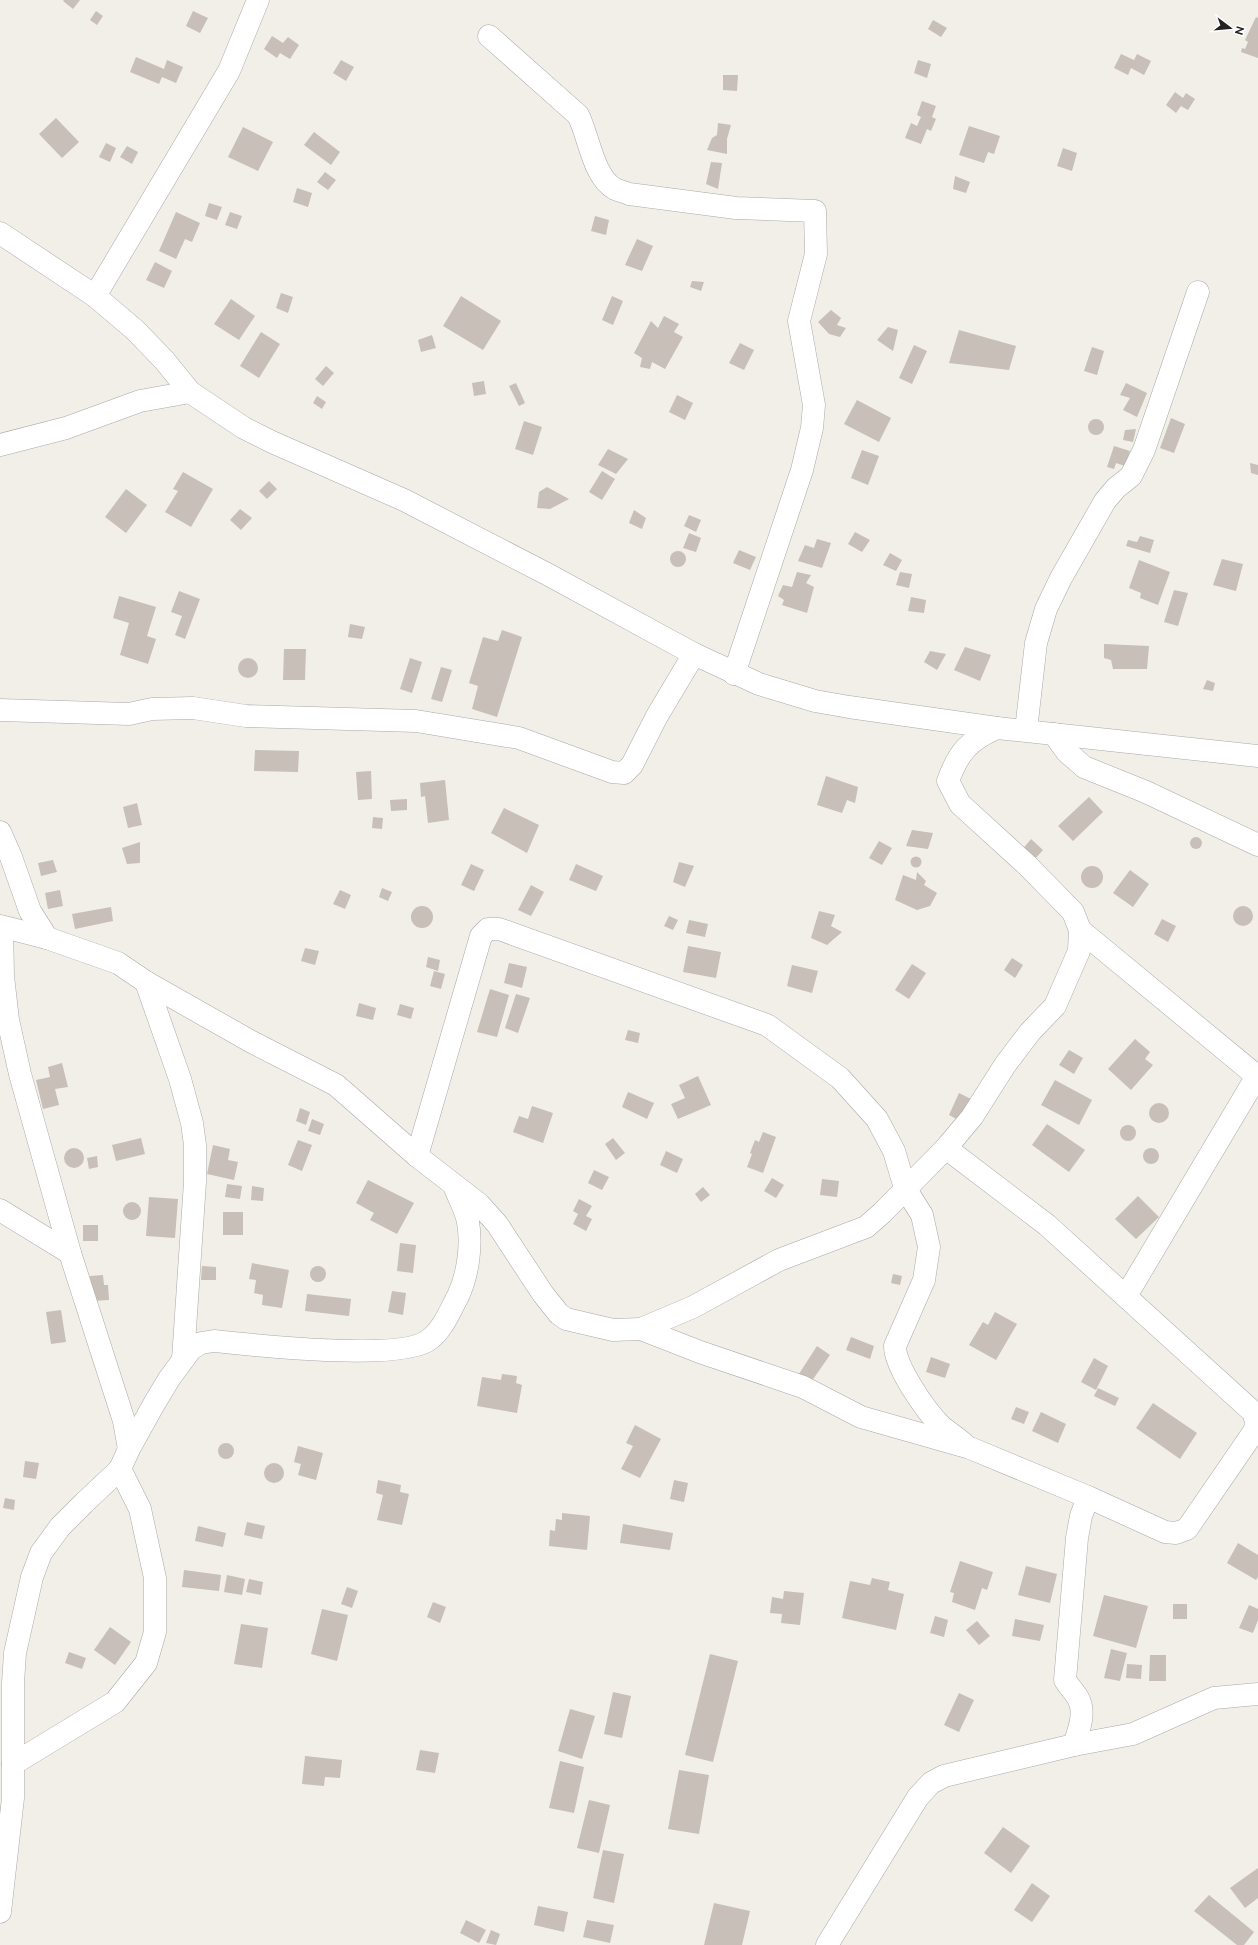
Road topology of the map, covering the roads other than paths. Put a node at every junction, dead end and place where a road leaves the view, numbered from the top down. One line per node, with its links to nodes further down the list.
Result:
1 (258, 0): 5 (street)
2 (489, 36): 9 (street)
3 (0, 233): 5 (street)
4 (1198, 292): 12 (street)
5 (95, 296): 6 (street)
6 (190, 392): 7 (street); 8 (street)
7 (0, 444)
8 (694, 654): 9 (street); 10 (street)
9 (734, 674): 11 (street)
10 (0, 710)
11 (996, 728): 12 (street); 18 (street)
12 (1026, 730): 13 (street)
13 (1054, 734): 14 (street); 16 (street)
14 (1258, 756)
15 (0, 832): 19 (street)
16 (1258, 845)
17 (1, 927): 19 (street); 27 (street)
18 (1080, 930): 21 (street); 22 (street)
19 (47, 938): 20 (street)
20 (146, 982): 23 (street); 30 (street)
21 (1258, 1076): 28 (street)
22 (946, 1148): 25 (street); 28 (street)
23 (417, 1156): 24 (street); 25 (street)
24 (454, 1186): 29 (street); 30 (street)
25 (905, 1188): 29 (street); 31 (street)
26 (0, 1210): 27 (street)
27 (70, 1253): 32 (street)
28 (1126, 1296): 34 (street)
29 (641, 1329): 31 (street)
30 (183, 1359): 32 (street)
31 (970, 1448): 34 (street)
32 (129, 1449): 33 (street)
33 (120, 1469): 35 (street); 38 (street)
34 (1088, 1497): 37 (street)
35 (6, 1680): 38 (street)
36 (1258, 1694): 37 (street)
37 (1074, 1744): 40 (street)
38 (13, 1764): 39 (street)
39 (0, 1912)
40 (828, 1945)

